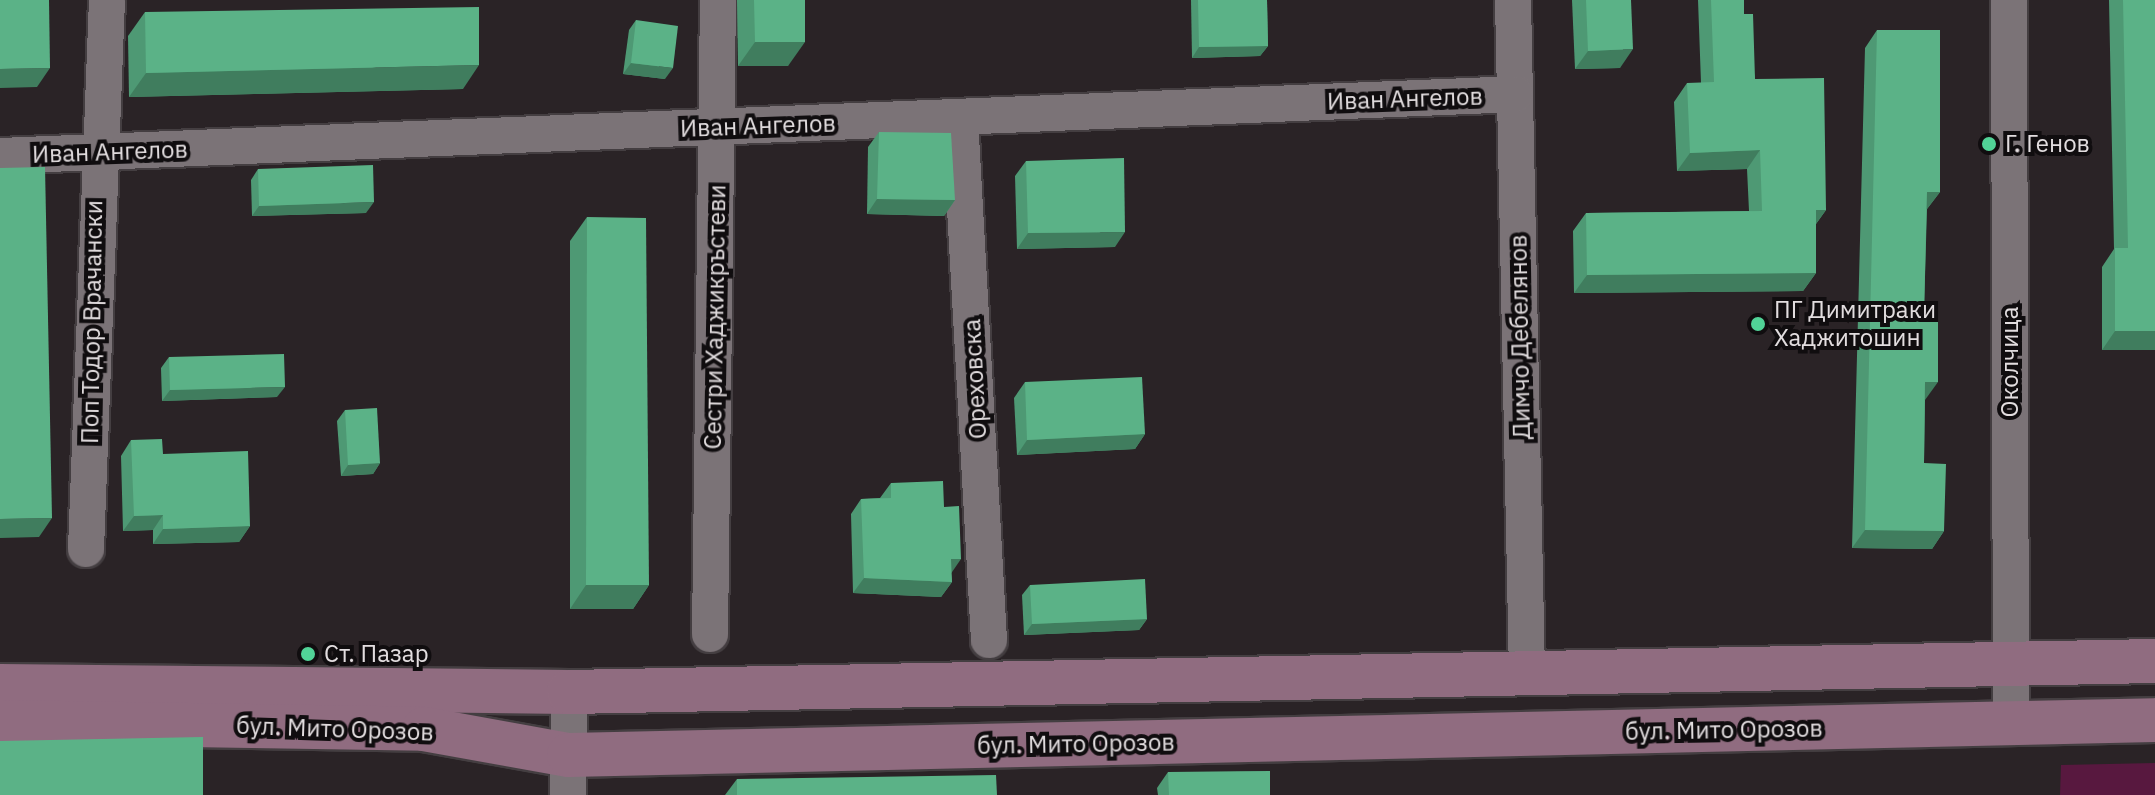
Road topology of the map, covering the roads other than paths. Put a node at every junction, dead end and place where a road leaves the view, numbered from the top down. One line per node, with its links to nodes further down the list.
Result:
1 (107, 0): 8 (street, Поп Тодор Врачански)
2 (718, 0): 7 (street, Сестри Хаджикръстеви)
3 (1513, 0): 5 (street, Димчо Дебелянов)
4 (2009, 0): 14 (street, Околчица)
5 (1515, 94): 6 (street, Иван Ангелов); 15 (street, Димчо Дебелянов)
6 (960, 118): 7 (street, Иван Ангелов); 12 (street, Ореховска)
7 (717, 128): 8 (street, Иван Ангелов); 11 (street, Сестри Хаджикръстеви)
8 (96, 152): 9 (street, Иван Ангелов); 10 (street, Поп Тодор Врачански)
9 (0, 156)
10 (86, 549)
11 (710, 634)
12 (989, 640)
13 (2155, 661): 14 (main road, бул. Мито Орозов)
14 (2011, 664): 15 (main road, бул. Мито Орозов); 20 (street, Околчица)
15 (1527, 673): 17 (main road, бул. Мито Орозов)
16 (0, 686): 17 (main road, бул. Мито Орозов)
17 (569, 692): 21 (street)
18 (2155, 720): 20 (main road, бул. Мито Орозов)
19 (0, 722): 21 (main road, бул. Мито Орозов)
20 (2011, 724): 21 (main road, бул. Мито Орозов)
21 (568, 775)

